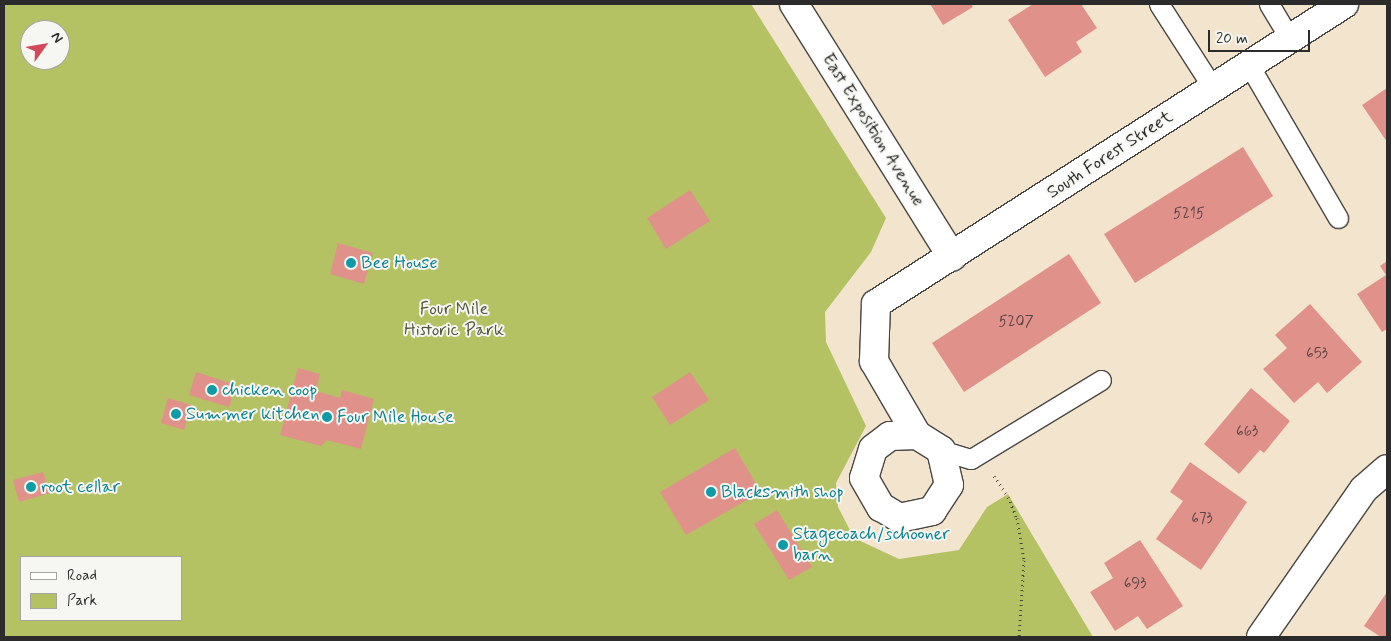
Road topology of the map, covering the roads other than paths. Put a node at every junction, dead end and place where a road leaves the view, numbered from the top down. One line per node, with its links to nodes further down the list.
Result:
1 (794, 4): 9 (street, East Exposition Avenue)
2 (1159, 4): 7 (lane)
3 (1269, 4): 5 (lane)
4 (1344, 4): 5 (street, South Forest Street)
5 (1290, 39): 6 (street, South Forest Street)
6 (1249, 65): 7 (street, South Forest Street); 8 (lane)
7 (1213, 88): 9 (street, South Forest Street)
8 (1338, 218)
9 (952, 257): 11 (street, South Forest Street)
10 (1101, 380): 12 (lane)
11 (916, 435): 12 (street); 12 (street)
12 (941, 450)
13 (1387, 469): 14 (street)
14 (1261, 637)

